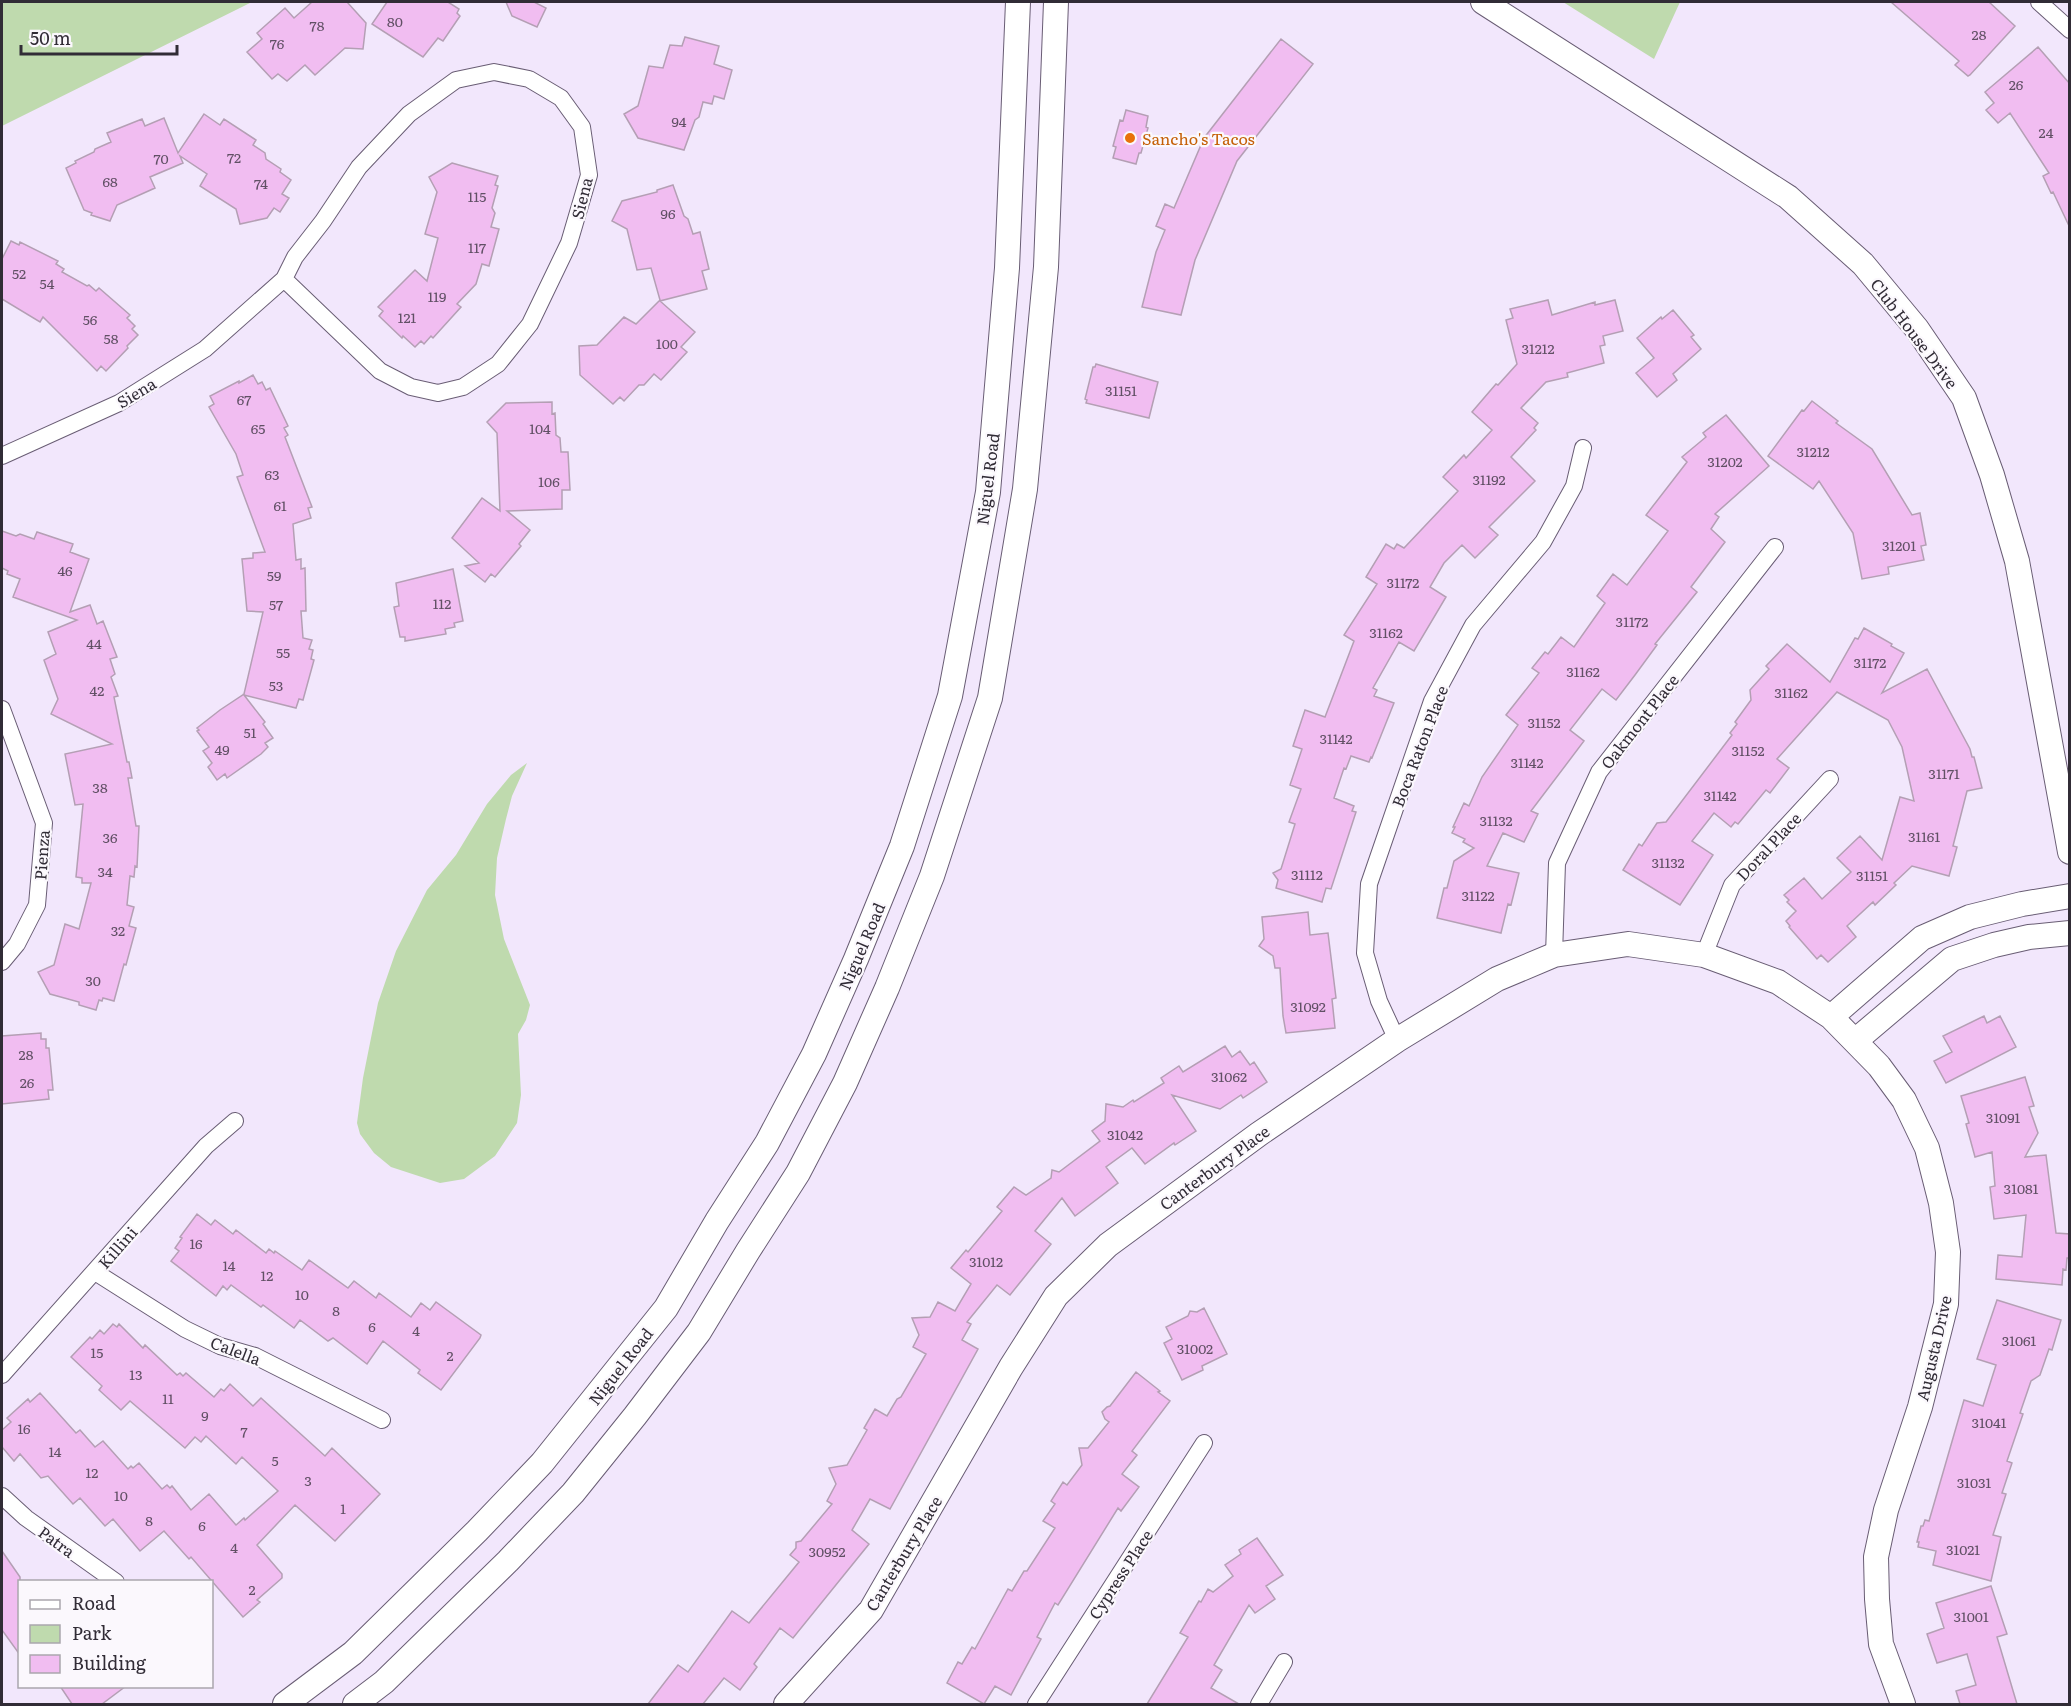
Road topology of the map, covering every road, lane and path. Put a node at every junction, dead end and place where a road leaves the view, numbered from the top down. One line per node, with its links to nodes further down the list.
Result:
1 (1018, 2): 7 (main road, Niguel Road)
2 (1056, 2): 6 (main road)
3 (1483, 2): 14 (main road, Club House Drive)
4 (2039, 2): 5 (street)
5 (2070, 30)
6 (1046, 267): 7 (main road); 33 (main road)
7 (1007, 268): 32 (main road, Niguel Road)
8 (284, 279): 8 (street, Siena); 10 (street, Siena)
9 (1583, 448): 22 (street, Boca Raton Place)
10 (2, 456)
11 (1775, 547): 18 (street, Oakmont Place)
12 (2, 709): 20 (street, Pienza)
13 (1830, 779): 19 (street, Doral Place)
14 (2064, 788): 15 (main road, Club House Drive)
15 (2070, 852)
16 (2070, 896): 21 (main road)
17 (2070, 933): 23 (main road)
18 (1554, 955): 19 (main road, Canterbury Place); 22 (main road, Canterbury Place)
19 (1704, 955): 21 (main road, Canterbury Place)
20 (2, 962)
21 (1831, 1017): 23 (main road, Augusta Drive)
22 (1397, 1040): 34 (main road, Canterbury Place)
23 (1855, 1041): 37 (main road, Augusta Drive)
24 (235, 1121): 25 (street, Killini)
25 (95, 1272): 26 (street, Killini); 27 (street, Calella)
26 (2, 1375)
27 (382, 1420)
28 (1204, 1443): 35 (street, Cypress Place)
29 (2, 1496): 30 (street, Patra)
30 (115, 1580)
31 (1284, 1662): 36 (street)
32 (285, 1704)
33 (355, 1704)
34 (786, 1704)
35 (1036, 1704)
36 (1259, 1704)
37 (1903, 1704)

